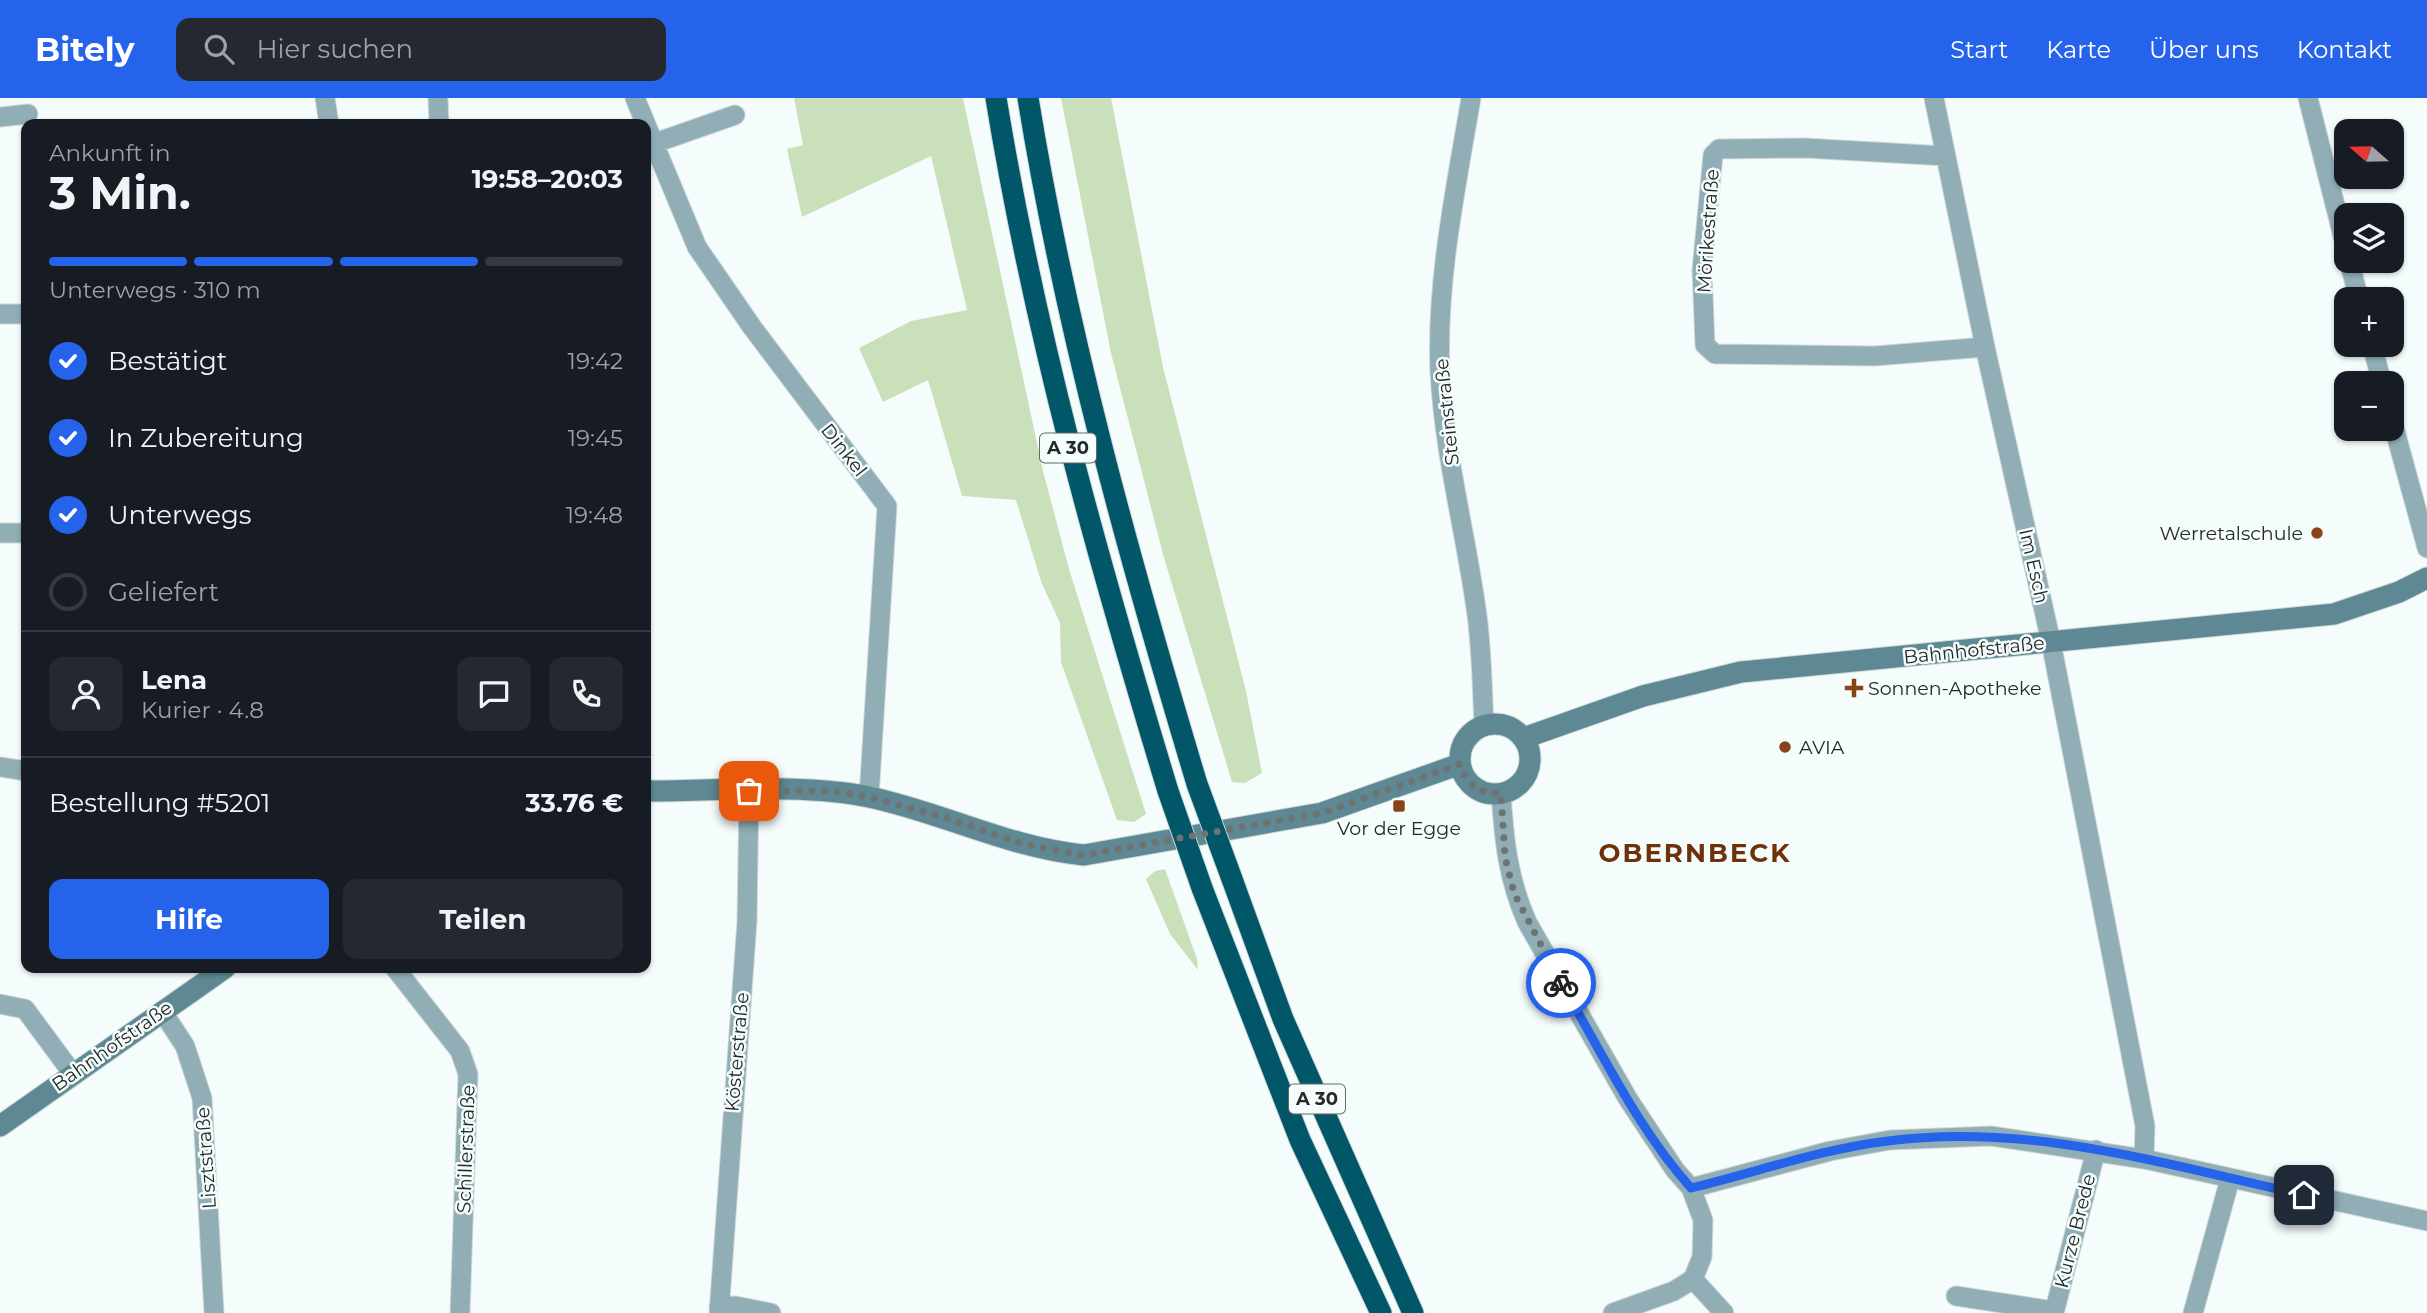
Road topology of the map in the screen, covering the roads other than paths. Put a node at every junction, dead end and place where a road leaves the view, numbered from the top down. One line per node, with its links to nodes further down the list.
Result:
1 (325, 98): 12 (street)
2 (438, 98): 13 (street)
3 (635, 98): 14 (street, Dinkel)
4 (996, 98): 55 (highway, A 30, bridge)
5 (1028, 98): 56 (highway, A 30, bridge)
6 (1471, 98): 28 (street, Steinstraße)
7 (1934, 98): 17 (street, Im Esch)
8 (2308, 98): 18 (street)
9 (28, 112): 11 (street)
10 (735, 114): 16 (street)
11 (0, 117)
12 (328, 119)
13 (439, 119)
14 (644, 119)
15 (651, 134): 16 (street, Dinkel)
16 (655, 143): 36 (street, Dinkel)
17 (1946, 156): 21 (street, Im Esch); 21 (street, Mörikestraße)
18 (2334, 203)
19 (0, 314): 20 (street)
20 (21, 314)
21 (1984, 347): 27 (street, Im Esch)
22 (2398, 441): 25 (street)
23 (0, 533): 24 (street)
24 (21, 533)
25 (2427, 548)
26 (2427, 578): 27 (street, Bahnhofstraße)
27 (2051, 642): 29 (street, Bahnhofstraße); 44 (street, Im Esch)
28 (1484, 725): 29 (street); 30 (street)
29 (1524, 738): 35 (street)
30 (1460, 764): 35 (street); 36 (street)
31 (0, 767): 32 (street)
32 (21, 770)
33 (651, 790): 34 (street)
34 (749, 791): 36 (street); 50 (street, Kösterstraße)
35 (1501, 793): 46 (street)
36 (869, 797)
37 (218, 973): 40 (street, Bahnhofstraße)
38 (399, 973): 53 (street, Schillerstraße)
39 (0, 1004): 41 (street)
40 (162, 1011): 41 (street, Bahnhofstraße); 52 (street, Lisztstraße)
41 (73, 1074): 42 (street, Bahnhofstraße)
42 (0, 1126)
43 (2096, 1150): 44 (street); 46 (street); 51 (street, Kurze Brede)
44 (2144, 1159): 45 (street)
45 (2230, 1179): 47 (street); 59 (street)
46 (1691, 1188): 48 (street)
47 (2427, 1222)
48 (1693, 1279): 57 (street); 58 (street)
49 (1956, 1296): 51 (street, Kurze Brede)
50 (719, 1310): 54 (street)
51 (2054, 1312)
52 (214, 1313)
53 (460, 1313)
54 (771, 1313)
55 (1381, 1313)
56 (1413, 1313)
57 (1613, 1313)
58 (1724, 1313)
59 (2193, 1313)

